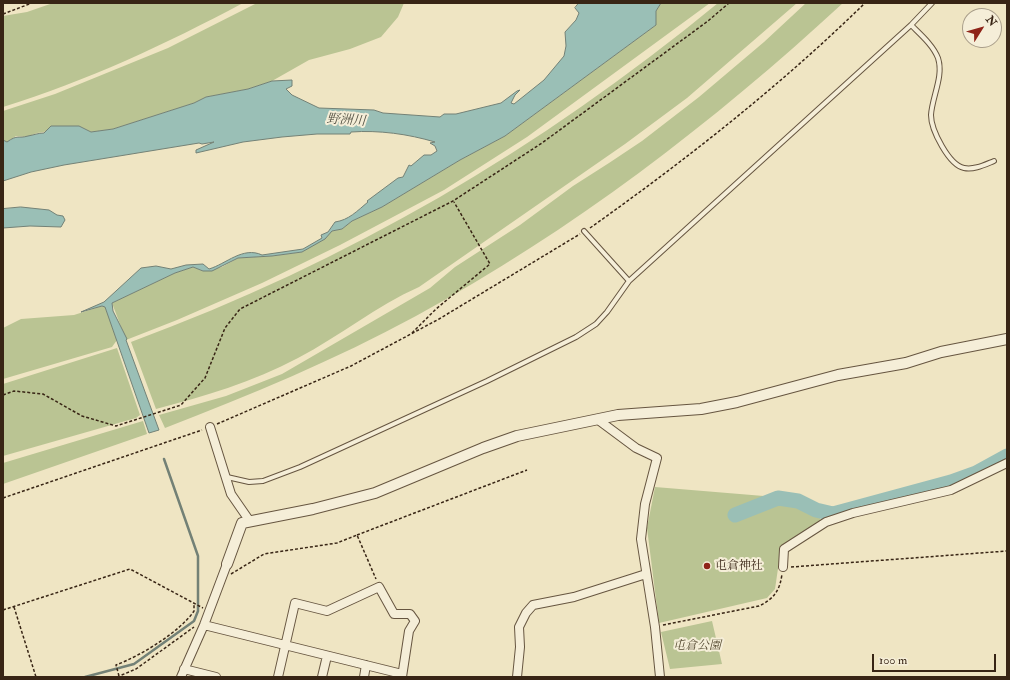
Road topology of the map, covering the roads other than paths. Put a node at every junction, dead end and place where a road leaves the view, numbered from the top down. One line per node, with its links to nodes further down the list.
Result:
1 (932, 3): 2 (lane)
2 (911, 25): 3 (lane); 5 (lane)
3 (994, 161)
4 (584, 232): 5 (lane)
5 (629, 281): 10 (lane)
6 (1007, 339): 7 (street)
7 (596, 419): 11 (street); 14 (street)
8 (210, 427): 10 (street)
9 (1007, 463): 13 (street)
10 (227, 477): 11 (street)
11 (249, 520): 12 (street)
12 (227, 564): 15 (street)
13 (783, 567)
14 (646, 574): 26 (street); 27 (street)
15 (204, 625): 16 (street); 19 (street)
16 (286, 646): 17 (street); 20 (street); 23 (street)
17 (327, 656): 18 (street); 24 (street)
18 (366, 665): 20 (street); 25 (street)
19 (184, 669): 21 (street); 22 (street)
20 (402, 675)
21 (181, 677)
22 (216, 677)
23 (278, 677)
24 (322, 677)
25 (364, 677)
26 (517, 677)
27 (660, 677)

